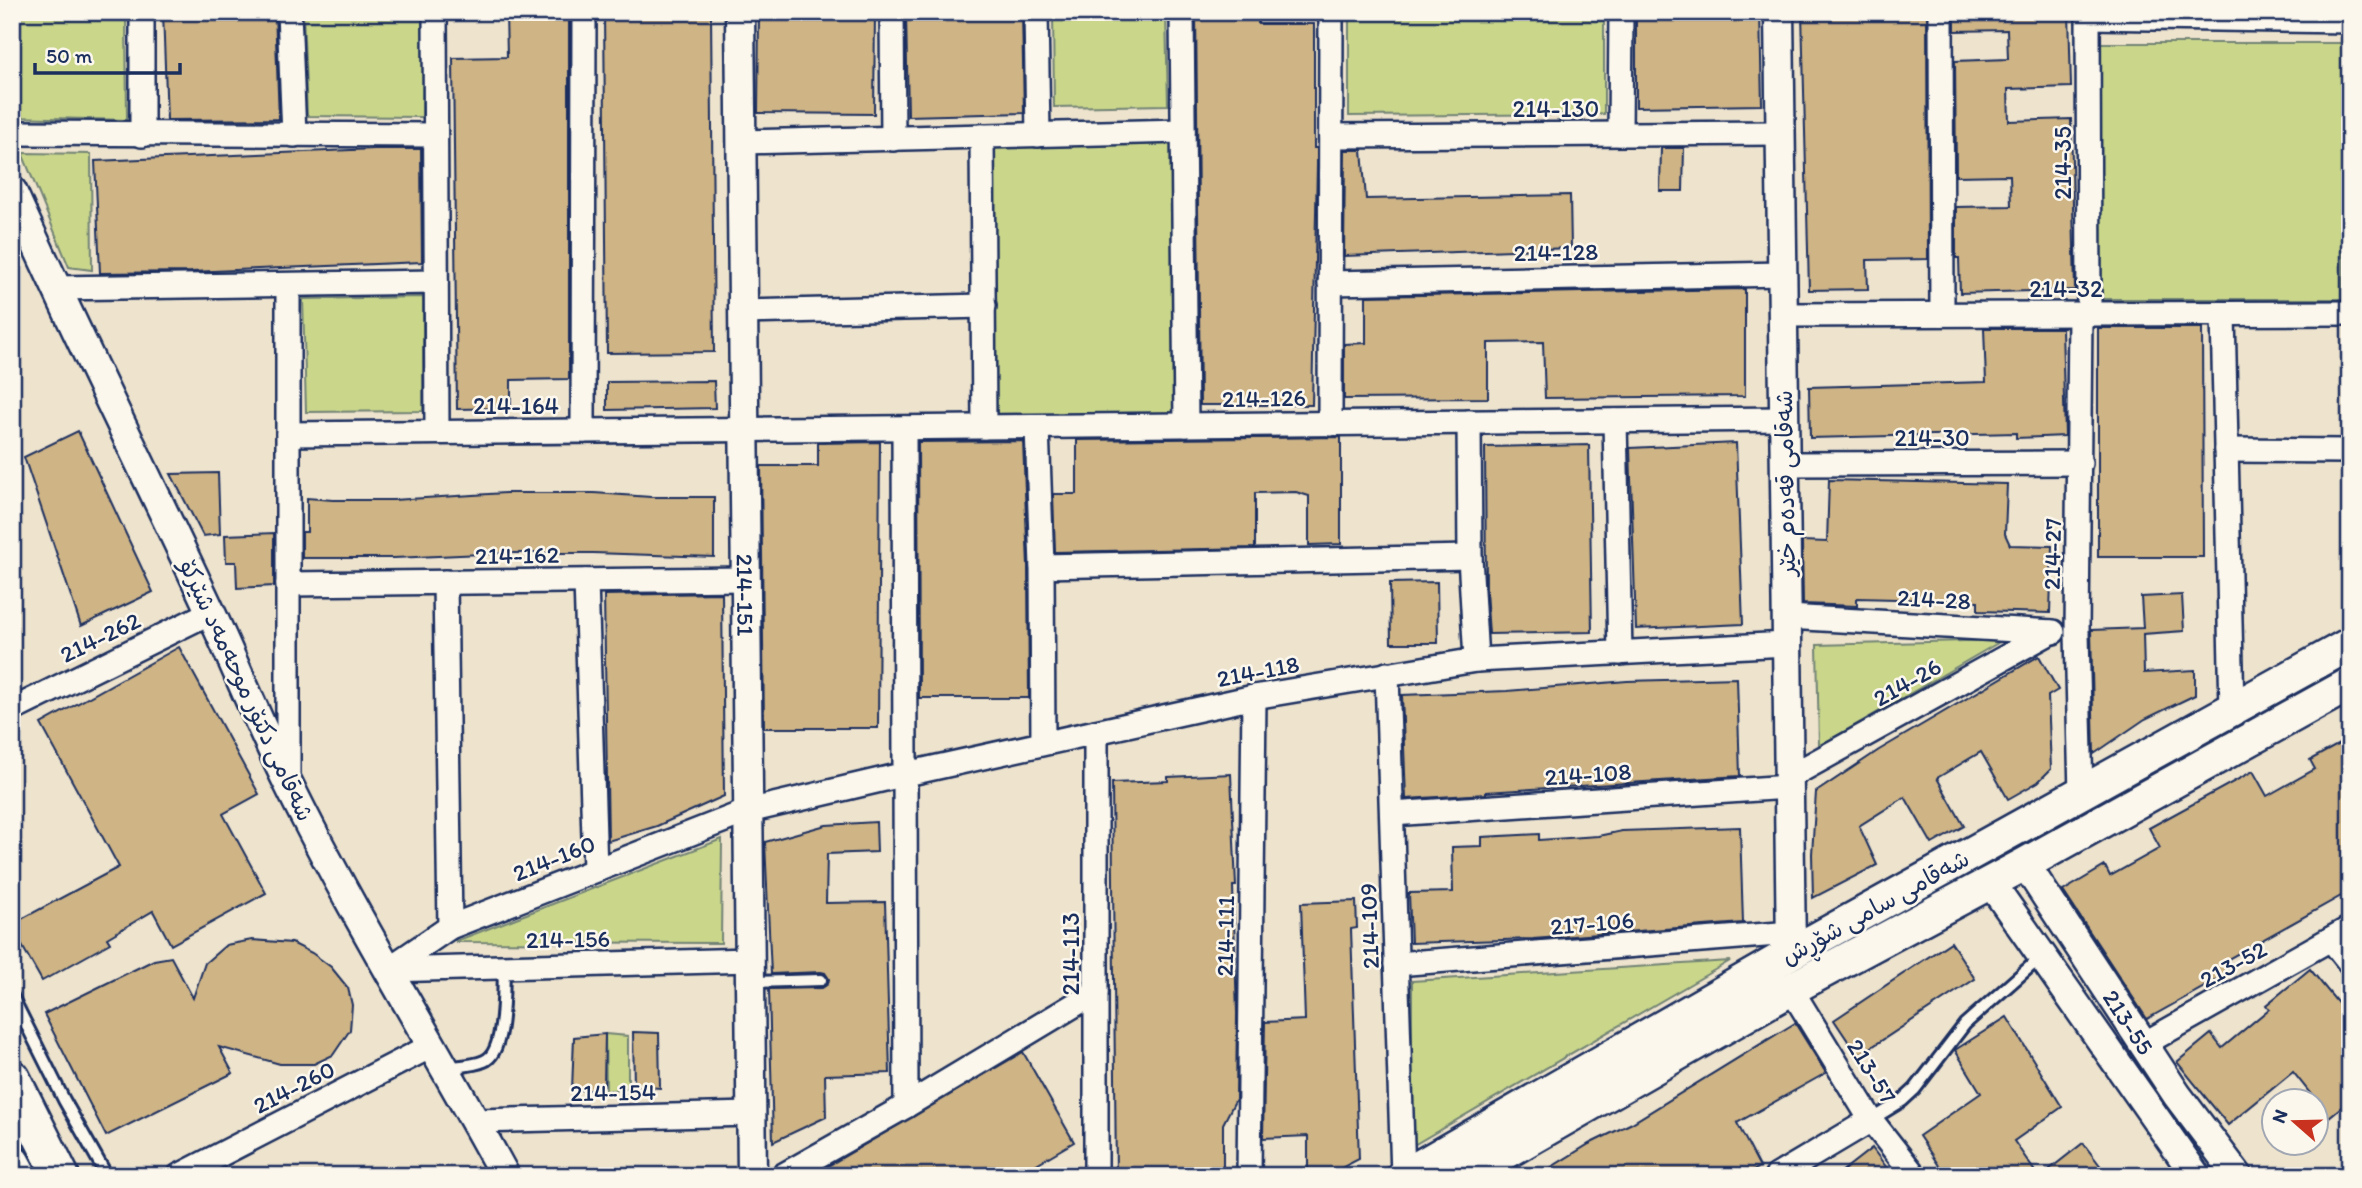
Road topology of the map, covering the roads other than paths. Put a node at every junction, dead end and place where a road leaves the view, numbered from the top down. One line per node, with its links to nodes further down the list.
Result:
1 (142, 12): 19 (street)
2 (289, 12): 20 (street)
3 (435, 12): 21 (street)
4 (584, 12): 49 (street)
5 (740, 12): 26 (street, 214-151)
6 (892, 12): 25 (street)
7 (1035, 12): 22 (street)
8 (1182, 12): 15 (street)
9 (1331, 12): 24 (street)
10 (1621, 12): 18 (street)
11 (1779, 12): 16 (street, شەقامی قەدەم خێر)
12 (1941, 12): 36 (street)
13 (2088, 15): 14 (street); 37 (street, 214-35)
14 (2350, 21)
15 (1183, 131): 22 (street); 44 (street)
16 (1781, 133): 18 (street, 214-130); 28 (street, شەقامی قەدەم خێر)
17 (12, 134): 19 (street)
18 (1620, 134): 24 (street, 214-130)
19 (142, 135): 20 (street)
20 (294, 135): 21 (street)
21 (435, 135): 29 (street)
22 (1038, 135): 23 (street)
23 (982, 136): 25 (street); 33 (street)
24 (1331, 136): 30 (street)
25 (893, 139): 26 (street)
26 (741, 142): 34 (street, 214-151)
27 (14, 200): 32 (street, شەقامی دکتۆر موحەمەد شێرکۆ)
28 (1783, 274): 30 (street, 214-128); 39 (street, شەقامی قەدەم خێر)
29 (436, 282): 31 (street); 50 (street)
30 (1331, 283): 43 (street)
31 (288, 285): 32 (street); 51 (street)
32 (56, 288): 62 (street, شەقامی دکتۆر موحەمەد شێرکۆ)
33 (984, 306): 34 (street); 46 (street)
34 (743, 312): 48 (street, 214-151)
35 (2350, 313): 38 (street, 214-32)
36 (1942, 314): 37 (street, 214-32); 39 (street, 214-32)
37 (2084, 314): 38 (street, 214-32); 54 (street, 214-27)
38 (2223, 314): 52 (street)
39 (1783, 315): 40 (street, شەقامی قەدەم خێر)
40 (1784, 419): 41 (street, 214-126); 55 (street, شەقامی قەدەم خێر)
41 (1615, 421): 42 (street, 214-126); 67 (street)
42 (1469, 422): 43 (street, 214-126); 56 (street)
43 (1330, 424): 44 (street, 214-126)
44 (1186, 425): 45 (street, 214-126)
45 (1037, 426): 46 (street, 214-126); 57 (street)
46 (984, 427): 47 (street, 214-126)
47 (904, 428): 48 (street, 214-126); 76 (street)
48 (744, 429): 49 (street, 214-164); 58 (street, 214-151)
49 (583, 431): 50 (street, 214-164)
50 (438, 432): 51 (street, 214-164)
51 (288, 434): 61 (street)
52 (2226, 450): 53 (street); 73 (street)
53 (2350, 452)
54 (2080, 463): 55 (street, 214-30); 65 (street, 214-27)
55 (1785, 464): 63 (street, شەقامی قەدەم خێر)
56 (1470, 557): 57 (street); 68 (street)
57 (1042, 566): 75 (street)
58 (746, 579): 59 (street, 214-162); 80 (street, 214-151)
59 (586, 580): 60 (street, 214-162); 83 (street)
60 (444, 582): 61 (street, 214-162); 85 (street)
61 (288, 584): 78 (street)
62 (211, 612): 72 (street, 214-262); 78 (street, شەقامی دکتۆر موحەمەد شێرکۆ)
63 (1787, 631): 64 (street, 214-28); 67 (street, 214-118); 77 (street, شەقامی قەدەم خێر)
64 (2051, 632): 65 (street, 214-28); 77 (street, 214-26)
65 (2077, 632): 79 (street, 214-27)
66 (2350, 644): 73 (main road, شەقامی سامی شۆڕش)
67 (1620, 653): 68 (street, 214-118)
68 (1476, 660): 69 (street, 214-118)
69 (1387, 674): 71 (street, 214-118); 81 (street, 214-109)
70 (2350, 684): 82 (main road, شەقامی سامی شۆڕش)
71 (1254, 697): 74 (street, 214-118); 115 (street, 214-111)
72 (12, 710)
73 (2232, 710): 79 (main road, شەقامی سامی شۆڕش)
74 (1096, 732): 75 (street, 214-118); 96 (street, 214-113)
75 (1043, 743): 76 (street, 214-118)
76 (905, 774): 80 (street, 214-118); 101 (street)
77 (1789, 782): 81 (street, 214-108); 87 (street, شەقامی قەدەم خێر)
78 (288, 783): 92 (street, شەقامی دکتۆر موحەمەد شێرکۆ)
79 (2081, 794): 87 (main road, شەقامی سامی شۆڕش)
80 (748, 811): 83 (street, 214-160); 93 (street, 214-151)
81 (1392, 814): 90 (street, 214-109)
82 (2025, 864): 84 (main road, شەقامی سامی شۆڕش); 98 (street, 213-55)
83 (595, 870): 85 (street, 214-160)
84 (1991, 883): 88 (street, 213-55); 95 (main road, شەقامی سامی شۆڕش)
85 (450, 928): 92 (street, 214-160)
86 (2340, 934): 89 (street); 98 (street, 213-52)
87 (1791, 943): 90 (street, 217-106); 116 (main road, شەقامی سامی شۆڕش)
88 (2041, 957): 103 (lane); 120 (street, 213-55)
89 (2350, 963)
90 (1396, 964): 116 (street, 214-109)
91 (504, 967): 92 (street, 214-156); 93 (street, 214-156); 99 (lane)
92 (387, 970): 99 (street, شەقامی دکتۆر موحەمەد شێرکۆ)
93 (750, 971): 94 (lane); 102 (street, 214-151)
94 (821, 980)
95 (1791, 989): 103 (street, 213-57); 117 (main road, شەقامی سامی شۆڕش)
96 (1096, 992): 101 (street); 106 (street, 214-113)
97 (12, 996): 109 (lane)
98 (2143, 1045): 121 (street, 213-55)
99 (439, 1056): 104 (street, شەقامی دکتۆر موحەمەد شێرکۆ); 110 (street, 214-260)
100 (12, 1078): 108 (main road)
101 (906, 1106): 113 (street)
102 (751, 1114): 104 (street, 214-154); 112 (street, 214-151)
103 (1871, 1120): 118 (street); 119 (street, 213-57)
104 (475, 1121): 111 (street, شەقامی دکتۆر موحەمەد شێرکۆ)
105 (12, 1163): 107 (main road)
106 (1096, 1170): 114 (street)
107 (19, 1176)
108 (61, 1176)
109 (107, 1176)
110 (179, 1176)
111 (505, 1176)
112 (752, 1176)
113 (782, 1176)
114 (1075, 1176)
115 (1249, 1176)
116 (1403, 1176)
117 (1465, 1176)
118 (1777, 1176)
119 (1915, 1176)
120 (2196, 1176)
121 (2238, 1176)

